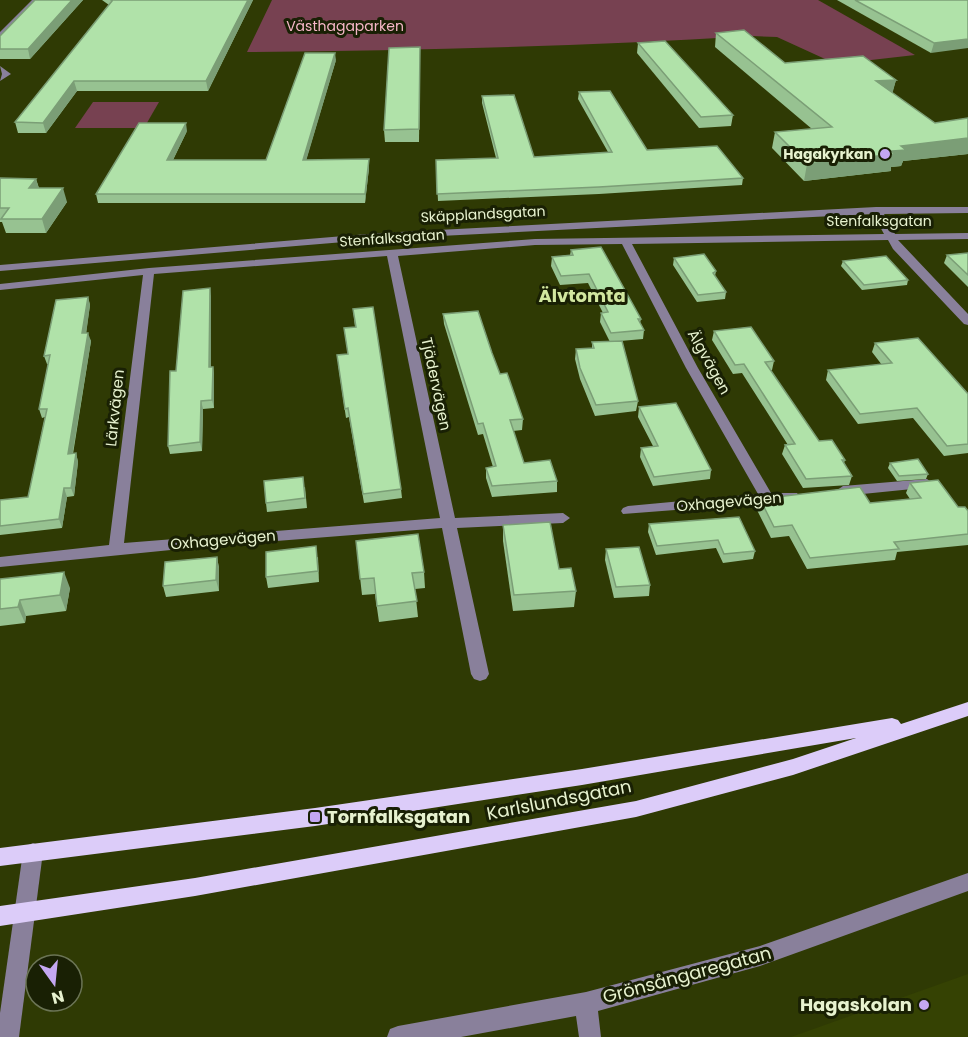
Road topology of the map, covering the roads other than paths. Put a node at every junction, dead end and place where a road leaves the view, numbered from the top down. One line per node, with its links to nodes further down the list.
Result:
1 (36, 0): 3 (street)
2 (0, 23): 3 (street)
3 (12, 23): 4 (street)
4 (0, 36)
5 (0, 68): 6 (street)
6 (0, 79)
7 (876, 210): 8 (street, Skäpplandsgatan); 10 (street); 13 (street, Skäpplandsgatan)
8 (968, 210)
9 (968, 236): 10 (street, Stenfalksgatan)
10 (890, 237): 11 (street, Stenfalksgatan); 16 (street)
11 (626, 240): 12 (street, Stenfalksgatan); 20 (street, Älgvägen)
12 (392, 253): 14 (street, Stenfalksgatan); 23 (street, Tjädervägen)
13 (0, 268)
14 (149, 271): 15 (street, Stenfalksgatan); 24 (street, Lärkvägen)
15 (0, 287)
16 (968, 321)
17 (939, 483): 18 (street)
18 (825, 493)
19 (802, 495): 20 (street, Oxhagevägen)
20 (767, 498): 21 (street, Oxhagevägen)
21 (628, 512)
22 (563, 518): 23 (street, Oxhagevägen)
23 (447, 522): 24 (street, Oxhagevägen); 26 (street)
24 (116, 549): 25 (street, Oxhagevägen)
25 (0, 562)
26 (480, 674)
27 (968, 709): 28 (main road, Karlslundsgatan)
28 (939, 717): 29 (main road, Karlslundsgatan); 32 (main road, Karlslundsgatan)
29 (33, 852): 30 (main road, Karlslundsgatan); 32 (street)
30 (0, 857)
31 (968, 882): 34 (street, Grönsångaregatan)
32 (26, 912): 33 (main road, Karlslundsgatan); 35 (street)
33 (0, 915)
34 (586, 1003): 36 (street, Grönsångaregatan); 37 (street)
35 (8, 1037)
36 (398, 1037)
37 (590, 1037)

